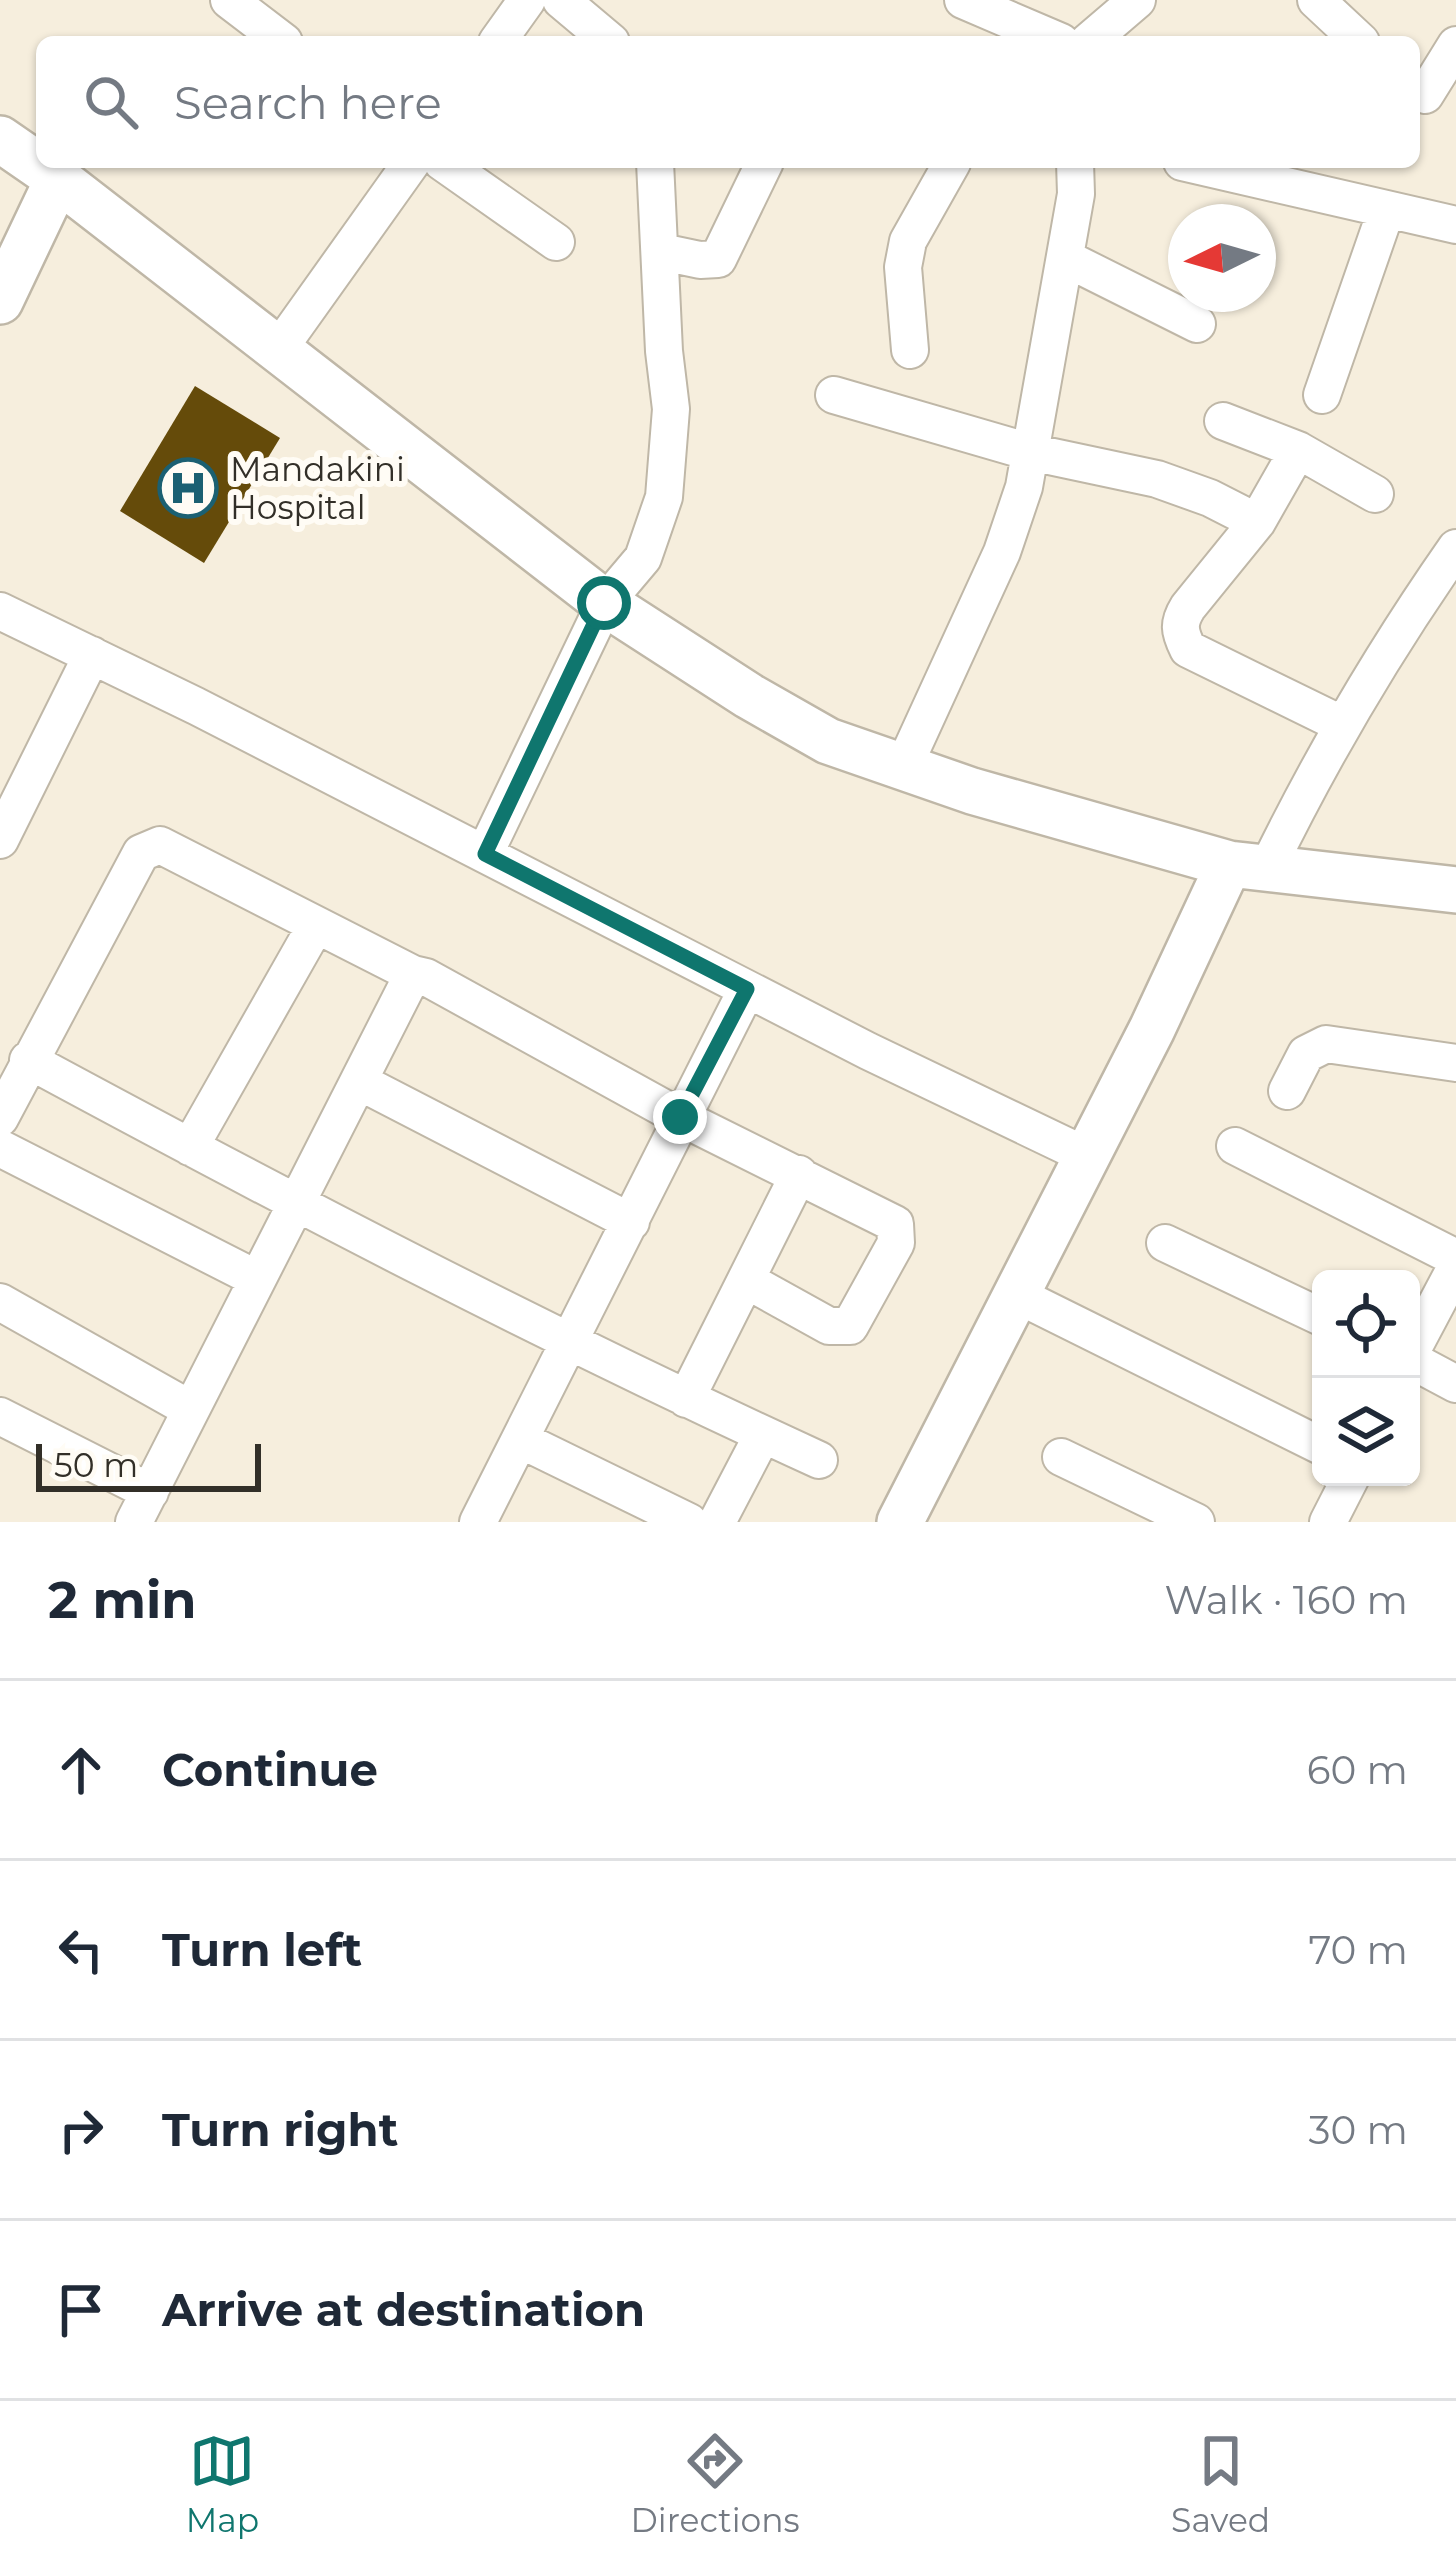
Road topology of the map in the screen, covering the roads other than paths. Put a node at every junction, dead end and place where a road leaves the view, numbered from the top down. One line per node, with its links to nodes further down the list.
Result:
1 (230, 0): 8 (street)
2 (527, 0): 9 (street)
3 (561, 0): 10 (street)
4 (597, 0): 11 (street)
5 (964, 0): 12 (street)
6 (1137, 0): 13 (street)
7 (1316, 0): 14 (street)
8 (276, 36)
9 (501, 36)
10 (605, 36)
11 (610, 36)
12 (1047, 36)
13 (1095, 36)
14 (1354, 36)
15 (1456, 45): 16 (street)
16 (1432, 95)
17 (0, 139): 18 (street)
18 (36, 164)
19 (42, 168): 27 (street)
20 (408, 168): 35 (street)
21 (451, 168): 30 (street)
22 (655, 168): 31 (street)
23 (762, 168): 31 (street)
24 (949, 168): 36 (street)
25 (1075, 168): 32 (street)
26 (1207, 168): 28 (street)
27 (58, 179): 33 (street); 35 (street)
28 (1386, 211): 29 (street); 38 (street)
29 (1456, 225)
30 (556, 242)
31 (662, 252): 45 (street)
32 (1065, 258): 34 (street); 41 (street)
33 (0, 301)
34 (1197, 325)
35 (278, 350): 45 (street)
36 (910, 350)
37 (834, 395): 41 (street)
38 (1322, 395)
39 (1223, 422): 40 (street)
40 (1298, 450): 42 (street); 43 (street)
41 (1030, 452): 43 (street); 49 (street)
42 (1375, 494)
43 (1257, 522): 48 (street)
44 (1456, 548): 48 (street)
45 (604, 603): 49 (street); 51 (street)
46 (0, 610): 47 (street)
47 (92, 655): 50 (street); 51 (street)
48 (1341, 724): 52 (street)
49 (903, 768): 52 (street)
50 (0, 840)
51 (485, 854): 56 (street)
52 (1248, 866): 53 (street); 66 (street)
53 (1456, 890)
54 (316, 925): 55 (street); 57 (street); 64 (street)
55 (412, 974): 59 (street); 61 (street)
56 (747, 989): 61 (street); 66 (street)
57 (28, 1060): 62 (street); 64 (street)
58 (1456, 1063): 60 (street)
59 (360, 1082): 68 (street); 69 (street)
60 (1287, 1091)
61 (680, 1117): 67 (street); 69 (street)
62 (0, 1118)
63 (1234, 1146): 71 (street)
64 (190, 1147): 68 (street)
65 (0, 1148): 72 (street)
66 (1085, 1155): 74 (street)
67 (799, 1174): 73 (street); 73 (street)
68 (294, 1204): 72 (street); 78 (street)
69 (631, 1222): 78 (street)
70 (1165, 1244): 76 (street)
71 (1456, 1262): 77 (street)
72 (257, 1279): 82 (street)
73 (746, 1280): 81 (street)
74 (1015, 1294): 86 (street); 94 (street)
75 (0, 1302): 82 (street)
76 (1312, 1313)
77 (1420, 1337)
78 (570, 1342): 81 (street); 85 (street)
79 (1420, 1362): 80 (street)
80 (1456, 1384)
81 (686, 1399): 84 (street)
82 (190, 1409): 90 (street)
83 (0, 1416): 90 (street)
84 (763, 1434): 88 (street); 93 (street)
85 (520, 1440): 91 (street); 92 (street)
86 (1312, 1442)
87 (1061, 1457): 95 (street)
88 (819, 1460)
89 (1346, 1486): 96 (street)
90 (142, 1507)
91 (478, 1522)
92 (688, 1522)
93 (716, 1522)
94 (900, 1522)
95 (1196, 1522)
96 (1328, 1522)

